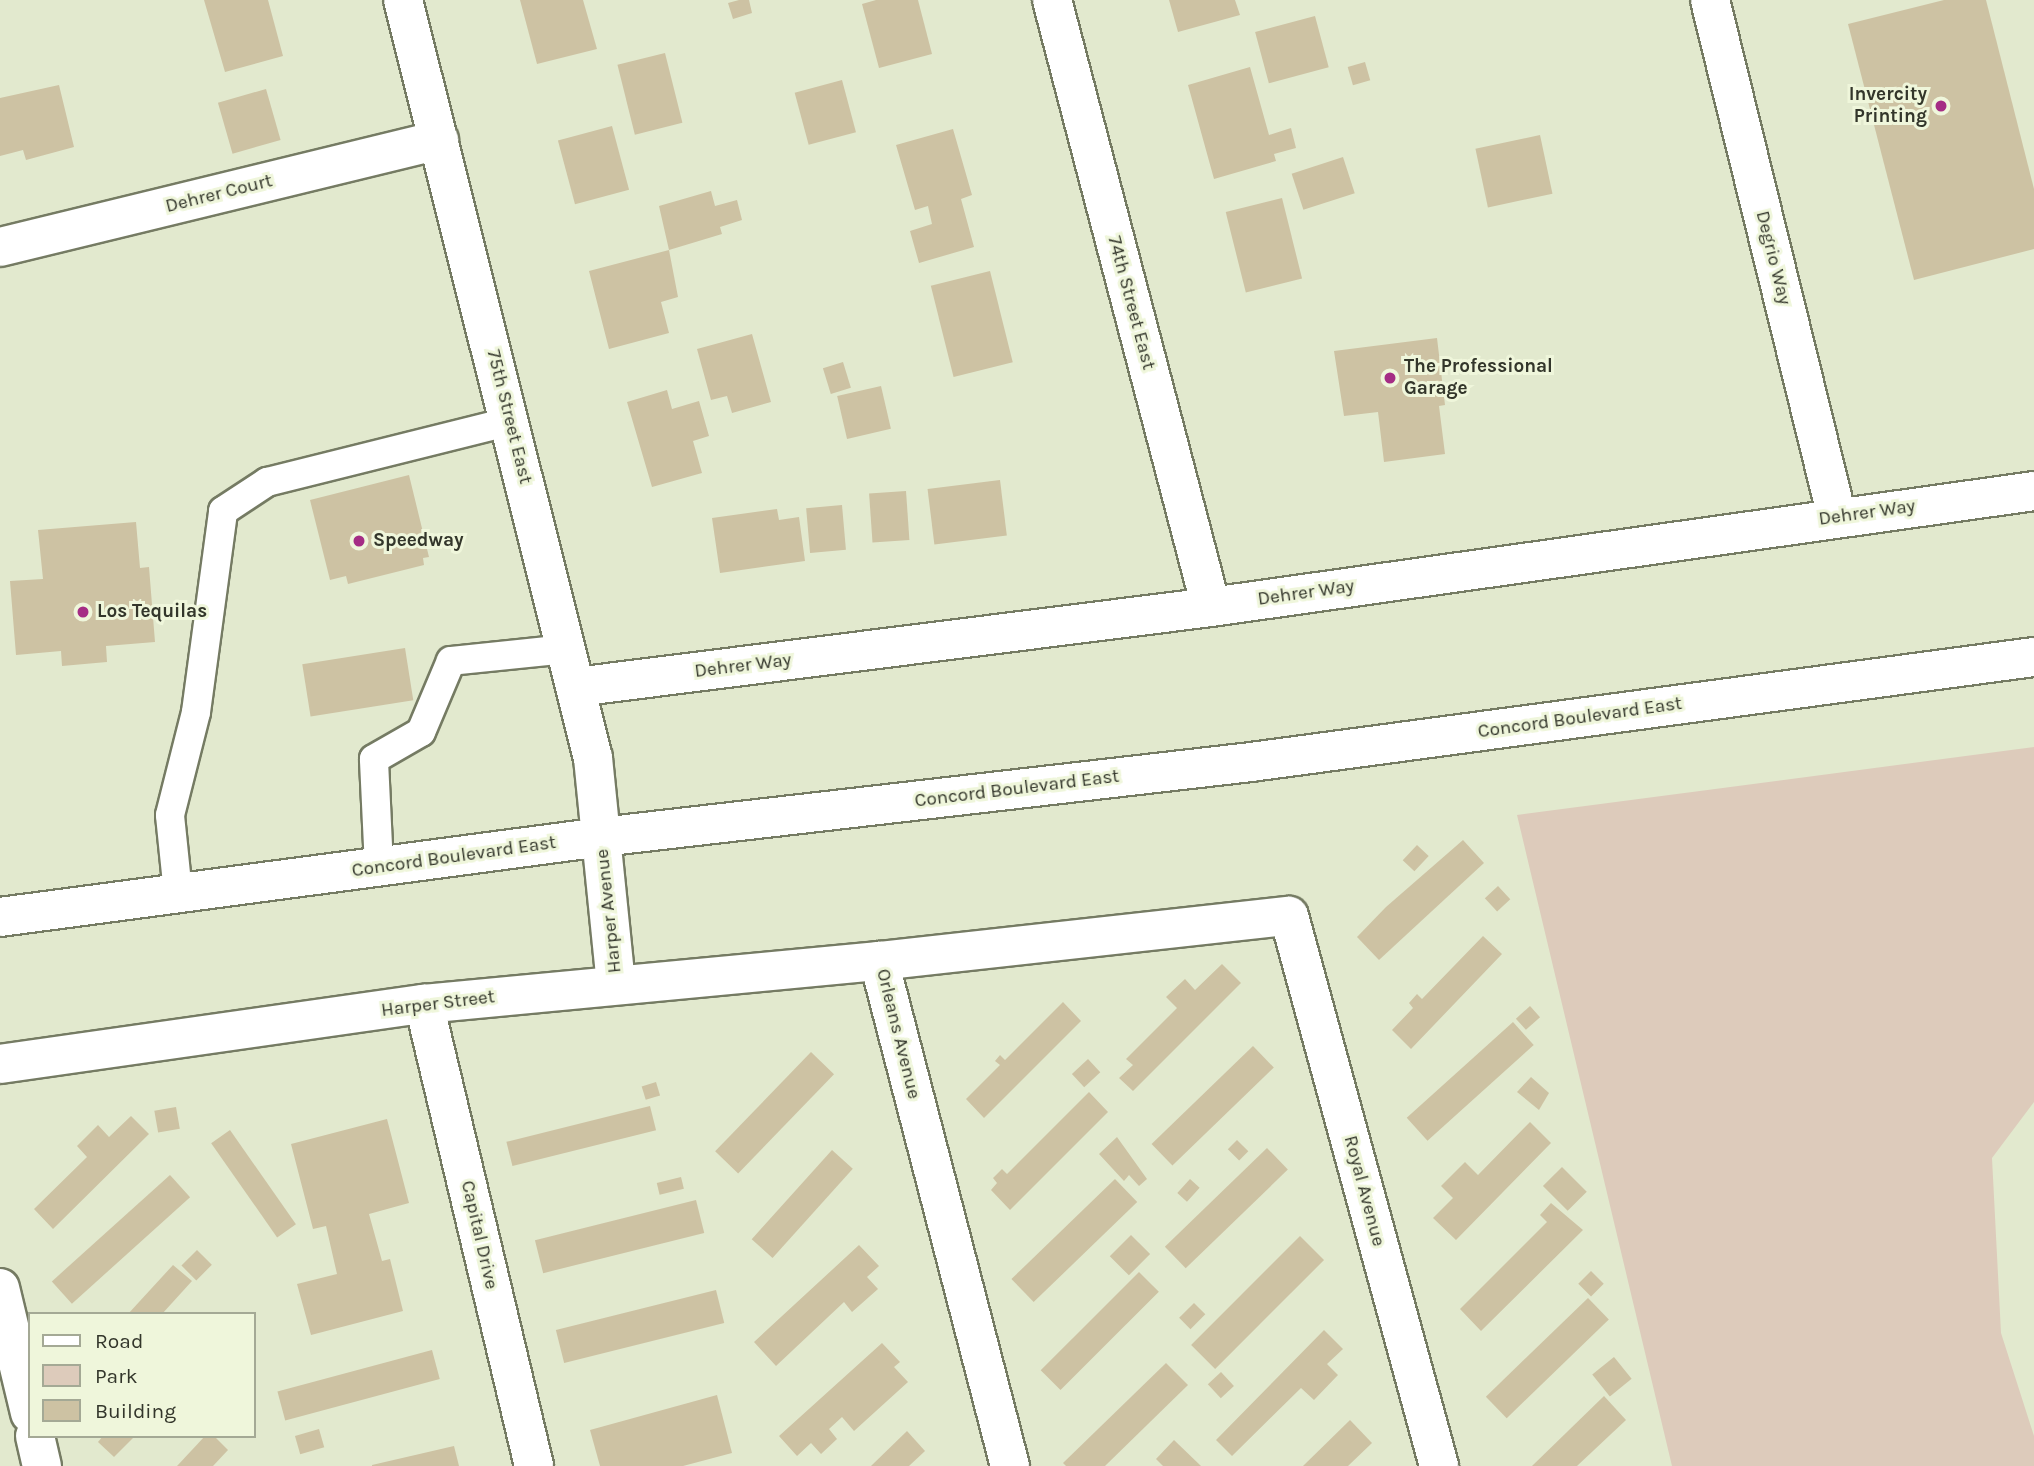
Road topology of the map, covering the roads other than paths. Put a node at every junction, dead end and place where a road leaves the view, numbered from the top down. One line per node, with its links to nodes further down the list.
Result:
1 (403, 0): 4 (street, 75th Street East)
2 (1052, 0): 9 (street, 74th Street East)
3 (1710, 0): 8 (street, Degrio Way)
4 (439, 140): 5 (street, Dehrer Court); 6 (street, 75th Street East)
5 (0, 247)
6 (510, 421): 10 (street, 75th Street East); 15 (lane)
7 (2034, 491): 8 (street, Dehrer Way)
8 (1837, 517): 9 (street, Dehrer Way)
9 (1211, 607): 12 (street, Dehrer Way)
10 (568, 649): 12 (street, 75th Street East); 14 (lane)
11 (2034, 657): 13 (street, Concord Boulevard East)
12 (576, 687): 13 (street, 75th Street East)
13 (601, 837): 14 (street, Concord Boulevard East); 19 (street, Harper Avenue)
14 (379, 867): 15 (street, Concord Boulevard East)
15 (178, 894): 17 (street, Concord Boulevard East)
16 (1289, 916): 18 (street, Orleans Avenue); 28 (street, Royal Avenue)
17 (0, 917)
18 (879, 961): 19 (street, Harper Street); 27 (street, Orleans Avenue)
19 (616, 985): 20 (street, Harper Street)
20 (424, 1004): 21 (street, Harper Street); 26 (street, Capital Drive)
21 (0, 1064)
22 (0, 1287): 23 (street)
23 (28, 1405)
24 (35, 1438): 25 (street)
25 (42, 1466)
26 (534, 1466)
27 (1010, 1466)
28 (1439, 1466)

